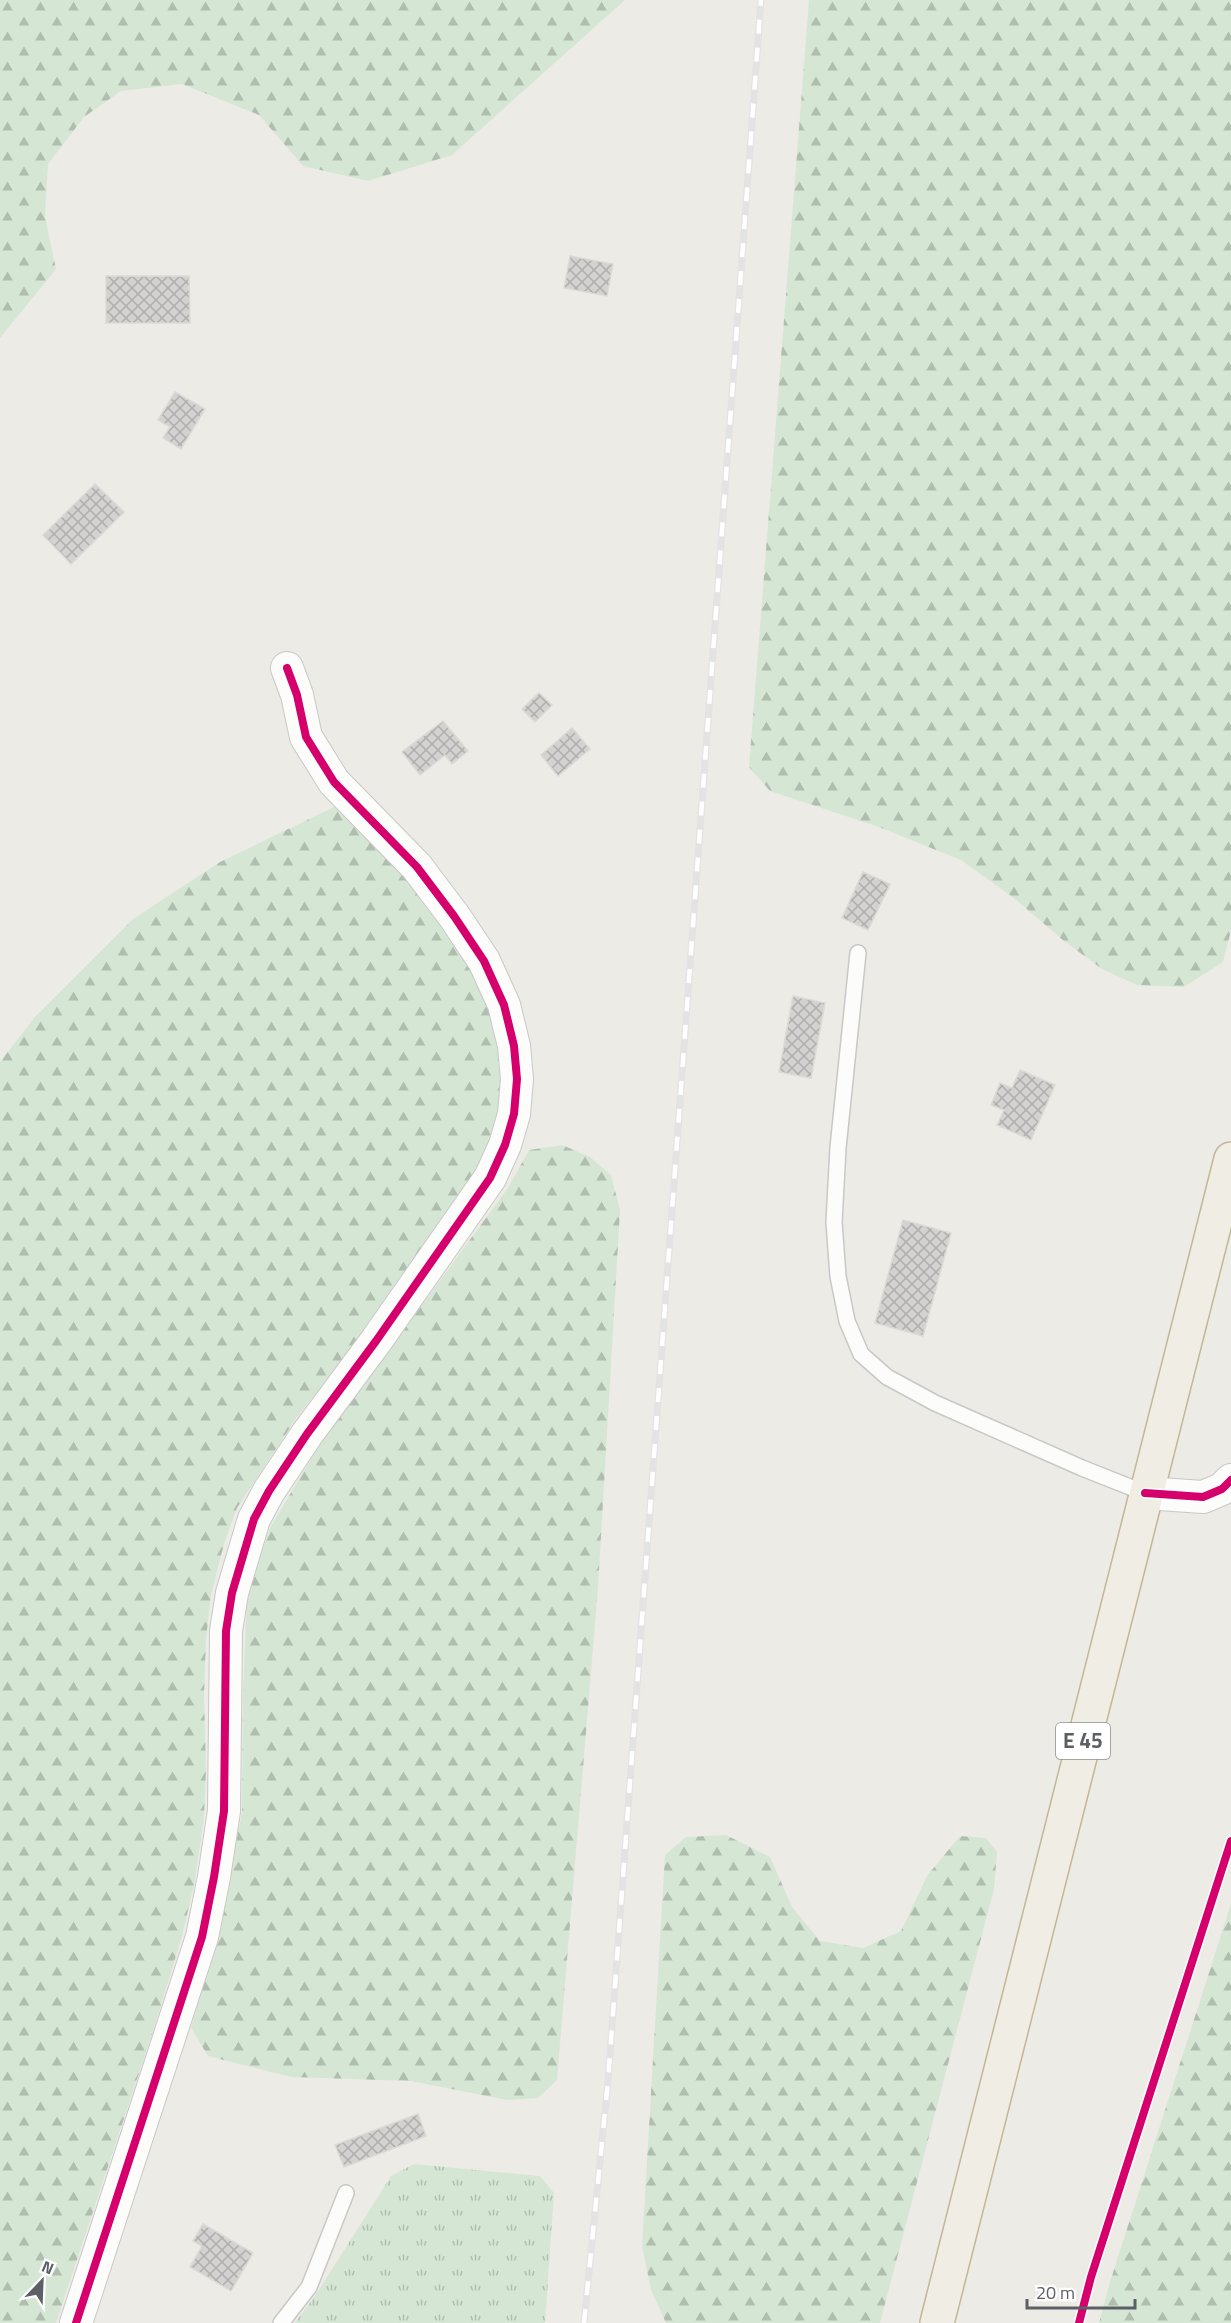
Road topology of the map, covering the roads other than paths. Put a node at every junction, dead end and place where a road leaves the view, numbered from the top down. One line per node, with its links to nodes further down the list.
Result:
1 (287, 668): 7 (street)
2 (858, 953): 5 (lane)
3 (1231, 1159): 5 (highway, E 45)
4 (1231, 1480): 5 (street)
5 (1145, 1493): 9 (highway, E 45)
6 (346, 2193): 8 (lane)
7 (76, 2323)
8 (281, 2323)
9 (937, 2323)

